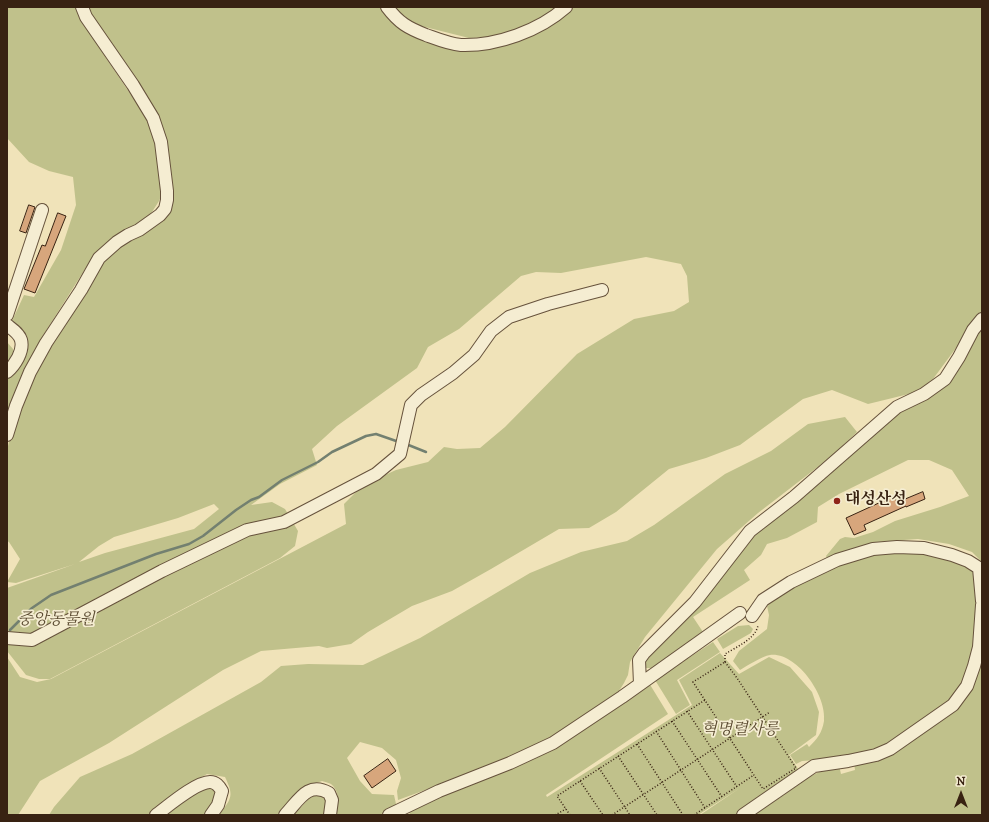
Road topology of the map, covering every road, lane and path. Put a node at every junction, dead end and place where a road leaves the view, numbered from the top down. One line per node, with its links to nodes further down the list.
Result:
1 (82, 7): 10 (street)
2 (387, 7): 3 (street)
3 (566, 7)
4 (42, 210): 6 (street)
5 (602, 290): 14 (street)
6 (7, 315)
7 (982, 319): 16 (street)
8 (7, 326): 9 (street)
9 (7, 372)
10 (7, 435)
11 (982, 601): 13 (street)
12 (982, 605): 52 (street)
13 (746, 615): 15 (path); 16 (street)
14 (7, 638)
15 (725, 662): 17 (path); 20 (path)
16 (640, 684): 43 (street)
17 (705, 700): 18 (path); 23 (path)
18 (687, 711): 21 (path); 25 (path)
19 (770, 712): 20 (path)
20 (762, 717): 23 (path); 30 (path)
21 (672, 721): 22 (path); 27 (path)
22 (656, 732): 24 (path); 29 (path)
23 (730, 738): 25 (path); 30 (path)
24 (637, 744): 26 (path); 32 (path)
25 (712, 750): 27 (path); 33 (path)
26 (618, 756): 28 (path); 34 (path)
27 (697, 759): 29 (path); 35 (path)
28 (600, 768): 31 (path); 36 (path)
29 (680, 770): 32 (path); 37 (path)
30 (754, 775): 33 (path)
31 (580, 781): 38 (path); 46 (path)
32 (662, 782): 34 (path); 50 (path)
33 (736, 787): 35 (path)
34 (643, 794): 36 (path); 49 (path)
35 (722, 797): 37 (path)
36 (625, 806): 47 (path); 48 (path)
37 (704, 808): 51 (path)
38 (566, 809): 44 (path); 45 (path)
39 (156, 815): 40 (street)
40 (211, 815)
41 (285, 815): 42 (street)
42 (330, 815)
43 (389, 815)
44 (555, 815)
45 (570, 815)
46 (603, 815)
47 (612, 815)
48 (630, 815)
49 (657, 815)
50 (683, 815)
51 (694, 815)
52 (743, 815)

